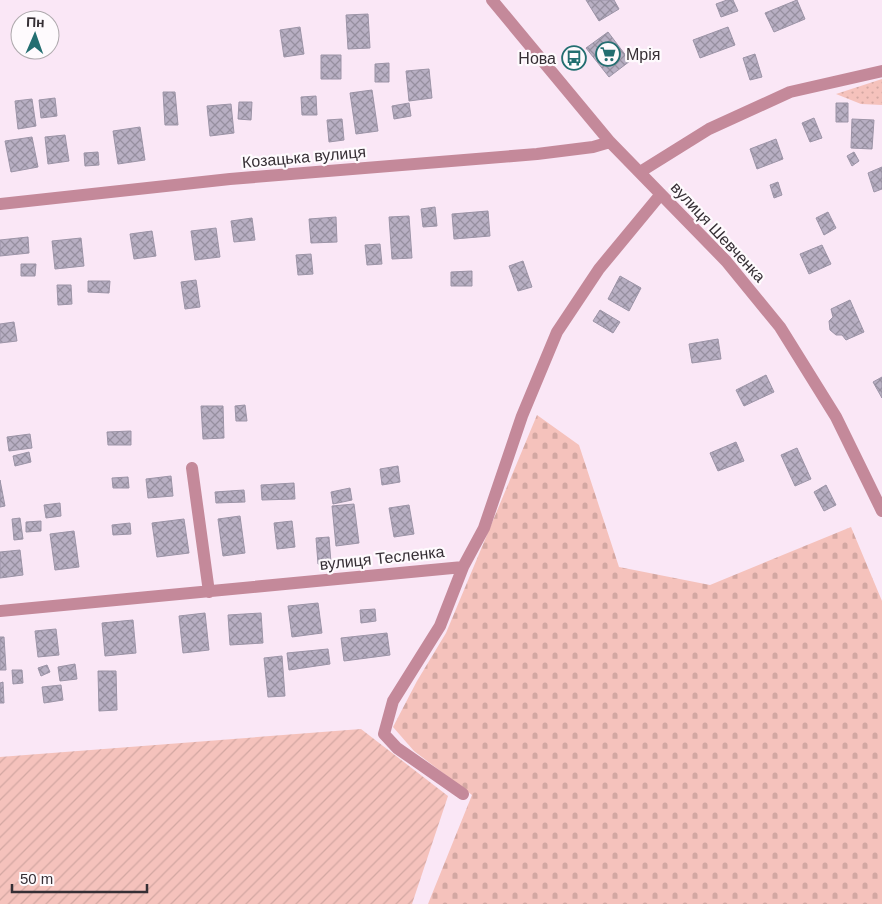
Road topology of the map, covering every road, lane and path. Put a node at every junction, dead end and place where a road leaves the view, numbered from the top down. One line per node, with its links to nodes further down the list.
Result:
1 (492, 0): 3 (street, вулиця Шевченка)
2 (882, 71): 4 (street)
3 (610, 142): 4 (street, вулиця Шевченка); 6 (street, Козацька вулиця)
4 (640, 172): 5 (street, вулиця Шевченка)
5 (661, 194): 8 (street, вулиця Шевченка); 9 (street, вулиця Тесленка)
6 (0, 204)
7 (192, 468): 10 (street)
8 (882, 512)
9 (463, 567): 10 (street, вулиця Тесленка); 12 (street)
10 (209, 592): 11 (street, вулиця Тесленка)
11 (0, 611)
12 (463, 794)

